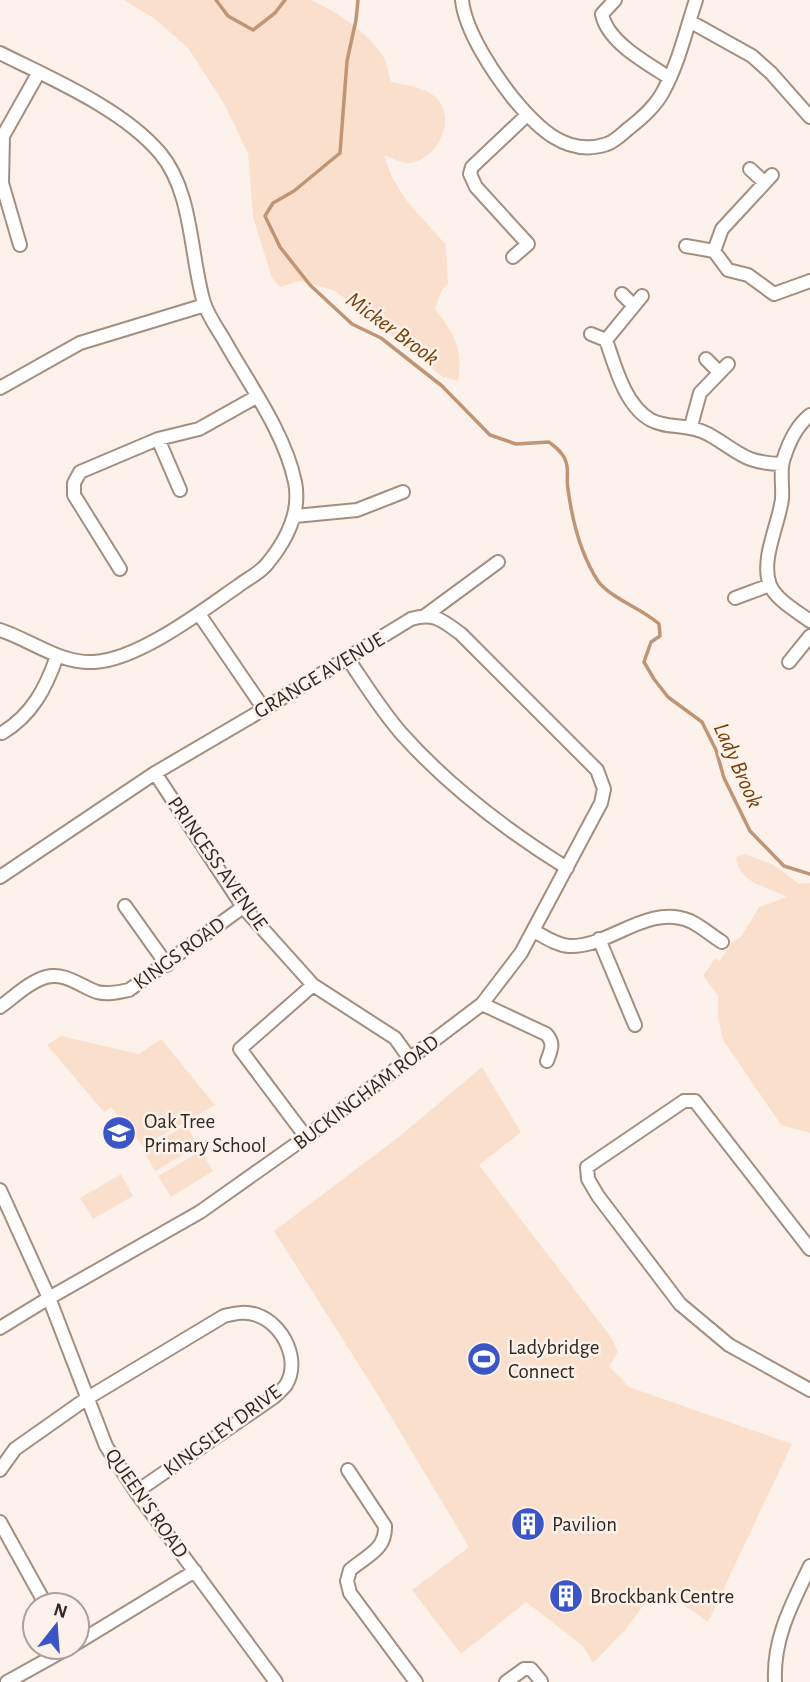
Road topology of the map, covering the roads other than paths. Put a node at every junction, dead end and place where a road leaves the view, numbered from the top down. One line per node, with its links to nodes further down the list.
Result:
1 (462, 0): 8 (street)
2 (615, 0): 7 (street)
3 (696, 0): 4 (street)
4 (691, 22): 7 (street); 9 (street)
5 (0, 53): 6 (street)
6 (39, 72): 11 (street); 17 (street)
7 (670, 78): 8 (street)
8 (527, 115): 14 (street)
9 (810, 117)
10 (750, 169): 13 (street)
11 (20, 245)
12 (686, 246): 13 (street)
13 (714, 251): 15 (street)
14 (513, 257)
15 (810, 281)
16 (622, 294): 19 (street)
17 (205, 305): 21 (street); 22 (street)
18 (592, 334): 19 (street)
19 (606, 340): 24 (street)
20 (706, 359): 24 (street)
21 (0, 388)
22 (256, 397): 25 (street); 29 (street)
23 (810, 415): 26 (street)
24 (691, 426): 26 (street)
25 (158, 439): 27 (street); 31 (street)
26 (782, 464): 32 (street)
27 (180, 490)
28 (403, 492): 29 (street)
29 (295, 516): 34 (street)
30 (498, 562): 35 (street, GRANGE AVENUE)
31 (120, 569)
32 (770, 585): 33 (street); 36 (street)
33 (735, 598)
34 (199, 614): 39 (street); 42 (street)
35 (426, 615): 40 (street, GRANGE AVENUE); 45 (street, BUCKINGHAM ROAD)
36 (810, 621)
37 (0, 630): 39 (street)
38 (810, 636): 41 (street)
39 (57, 656): 43 (street)
40 (348, 659): 42 (street, GRANGE AVENUE); 45 (street)
41 (789, 662)
42 (264, 709): 44 (street, GRANGE AVENUE)
43 (2, 733)
44 (155, 773): 46 (street, GRANGE AVENUE); 48 (street, PRINCESS AVENUE)
45 (567, 868): 49 (street, BUCKINGHAM ROAD)
46 (0, 877)
47 (125, 906): 52 (street)
48 (243, 907): 52 (street, KINGS ROAD); 53 (street, PRINCESS AVENUE)
49 (534, 930): 50 (street); 54 (street, BUCKINGHAM ROAD)
50 (599, 939): 51 (street); 56 (street)
51 (722, 942)
52 (167, 965): 55 (street, KINGS ROAD)
53 (313, 985): 57 (street, PRINCESS AVENUE); 59 (street)
54 (482, 1004): 57 (street, BUCKINGHAM ROAD); 58 (street)
55 (0, 1007)
56 (635, 1025)
57 (410, 1059): 59 (street, BUCKINGHAM ROAD)
58 (547, 1061)
59 (306, 1137): 62 (street, BUCKINGHAM ROAD)
60 (0, 1190): 62 (street, QUEEN'S ROAD)
61 (810, 1250): 64 (street)
62 (49, 1298): 63 (street, BUCKINGHAM ROAD); 65 (street, QUEEN'S ROAD)
63 (0, 1328)
64 (810, 1390)
65 (86, 1399): 66 (street, KINGSLEY DRIVE); 68 (street, QUEEN'S ROAD); 68 (street, KINGSLEY DRIVE)
66 (0, 1470)
67 (348, 1470): 78 (street)
68 (136, 1492): 71 (street, QUEEN'S ROAD)
69 (0, 1522): 72 (street)
70 (810, 1566): 80 (street)
71 (195, 1571): 73 (street); 77 (street, QUEEN'S ROAD)
72 (38, 1591)
73 (91, 1634)
74 (45, 1661): 76 (street)
75 (541, 1681): 79 (street)
76 (7, 1682)
77 (276, 1682)
78 (416, 1682)
79 (506, 1682)
80 (774, 1682): 81 (street)
81 (782, 1682)

